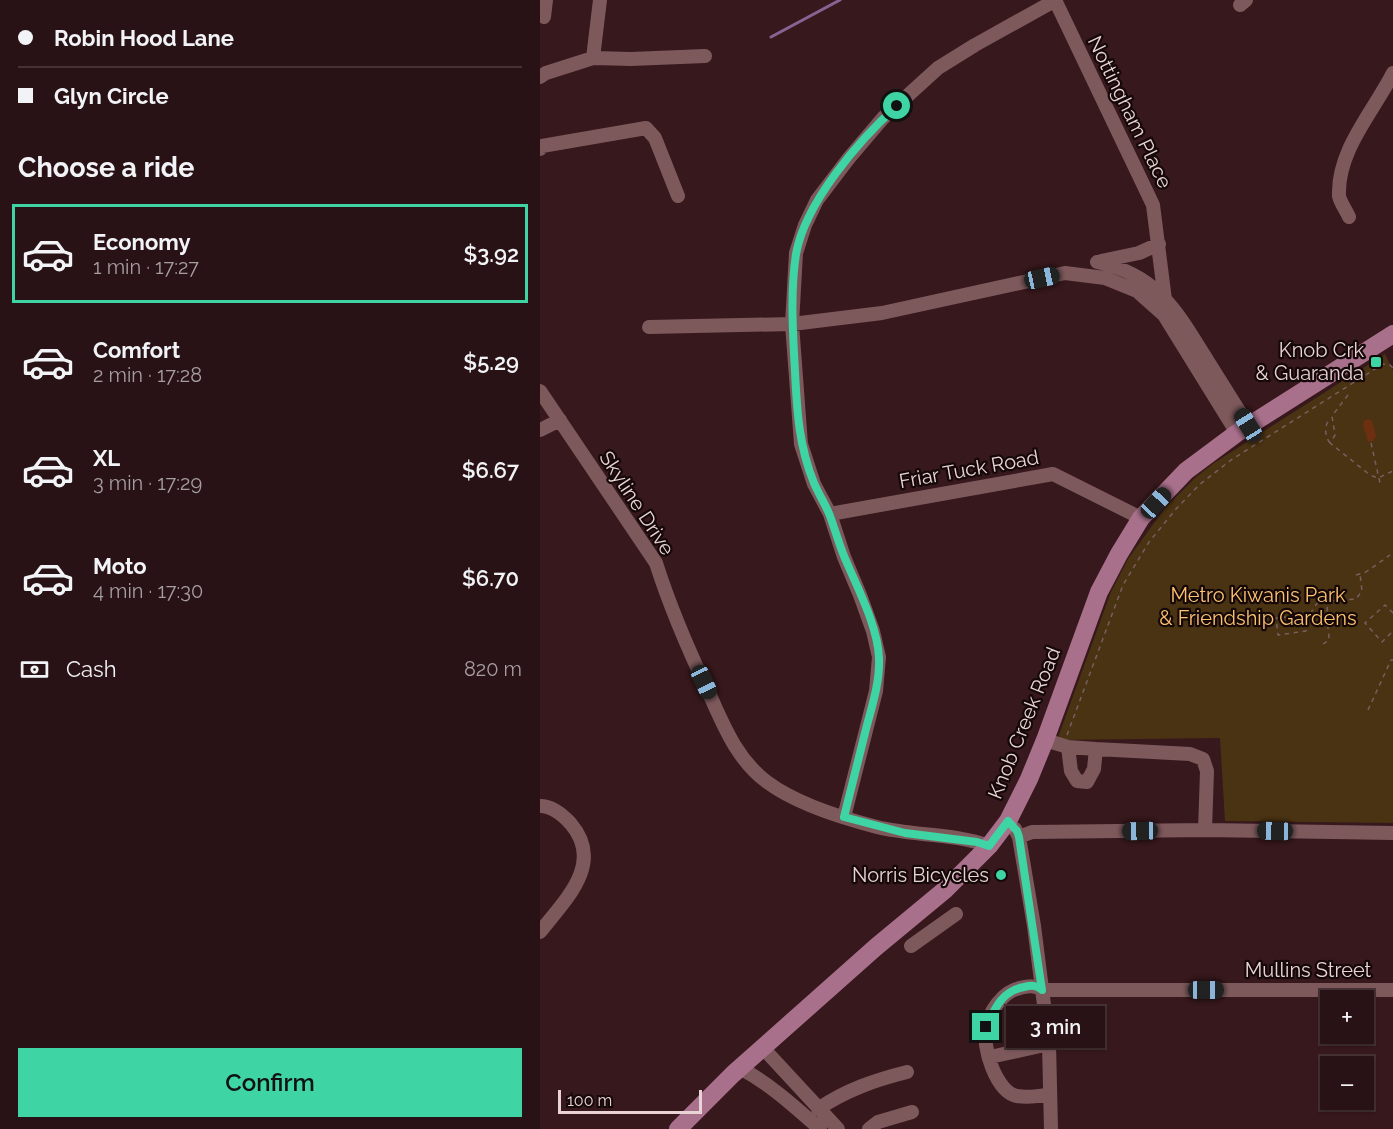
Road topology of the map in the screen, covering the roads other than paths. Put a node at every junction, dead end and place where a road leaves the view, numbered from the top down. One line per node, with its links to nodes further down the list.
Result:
1 (546, 0): 4 (street)
2 (600, 0): 6 (street)
3 (1055, 0): 12 (street, Nottingham Place); 18 (street)
4 (544, 17)
5 (705, 56): 6 (street)
6 (593, 58): 8 (street)
7 (1393, 73): 11 (street)
8 (540, 77)
9 (540, 149): 10 (street)
10 (678, 196)
11 (1349, 217)
12 (1159, 244): 13 (street); 17 (street, Nottingham Place)
13 (1139, 253): 14 (street); 16 (street)
14 (1097, 262): 15 (street); 16 (street)
15 (1065, 273): 16 (street); 18 (street)
16 (1125, 278): 17 (street)
17 (1168, 307): 23 (street)
18 (792, 324): 19 (street); 25 (street)
19 (650, 327)
20 (1391, 341): 23 (main road, Knob Creek Road)
21 (540, 391): 22 (street, Skyline Drive)
22 (560, 420): 24 (street); 31 (street, Skyline Drive)
23 (1242, 429): 26 (main road, Knob Creek Road)
24 (540, 430)
25 (830, 514): 26 (street, Friar Tuck Road); 31 (street)
26 (1141, 518): 27 (main road, Knob Creek Road)
27 (1045, 740): 28 (street); 32 (main road, Knob Creek Road)
28 (1065, 746): 29 (street); 29 (street)
29 (1096, 749): 33 (street)
30 (540, 806): 40 (street)
31 (844, 817): 36 (street, Skyline Drive)
32 (1008, 821): 35 (street); 36 (main road, Knob Creek Road)
33 (1205, 830): 34 (street); 35 (street)
34 (1393, 833)
35 (1019, 837): 42 (street)
36 (989, 846): 37 (main road, Knob Creek Road)
37 (923, 908): 39 (street); 45 (main road, Knob Creek Road)
38 (956, 914): 39 (street)
39 (937, 928): 41 (street)
40 (540, 932)
41 (911, 946)
42 (1042, 990): 43 (street, Mullins Street); 44 (street); 46 (street, Mullins Street)
43 (1393, 990)
44 (1049, 1044): 46 (street); 49 (street)
45 (763, 1048): 47 (main road, Knob Creek Road); 50 (street)
46 (990, 1057): 49 (street, Mullins Street)
47 (740, 1068): 52 (main road, Knob Creek Road); 53 (street)
48 (907, 1072): 50 (street)
49 (1050, 1094): 56 (street)
50 (818, 1109): 54 (street)
51 (912, 1112): 55 (street)
52 (678, 1129)
53 (820, 1129)
54 (838, 1129)
55 (868, 1129)
56 (1051, 1129)

